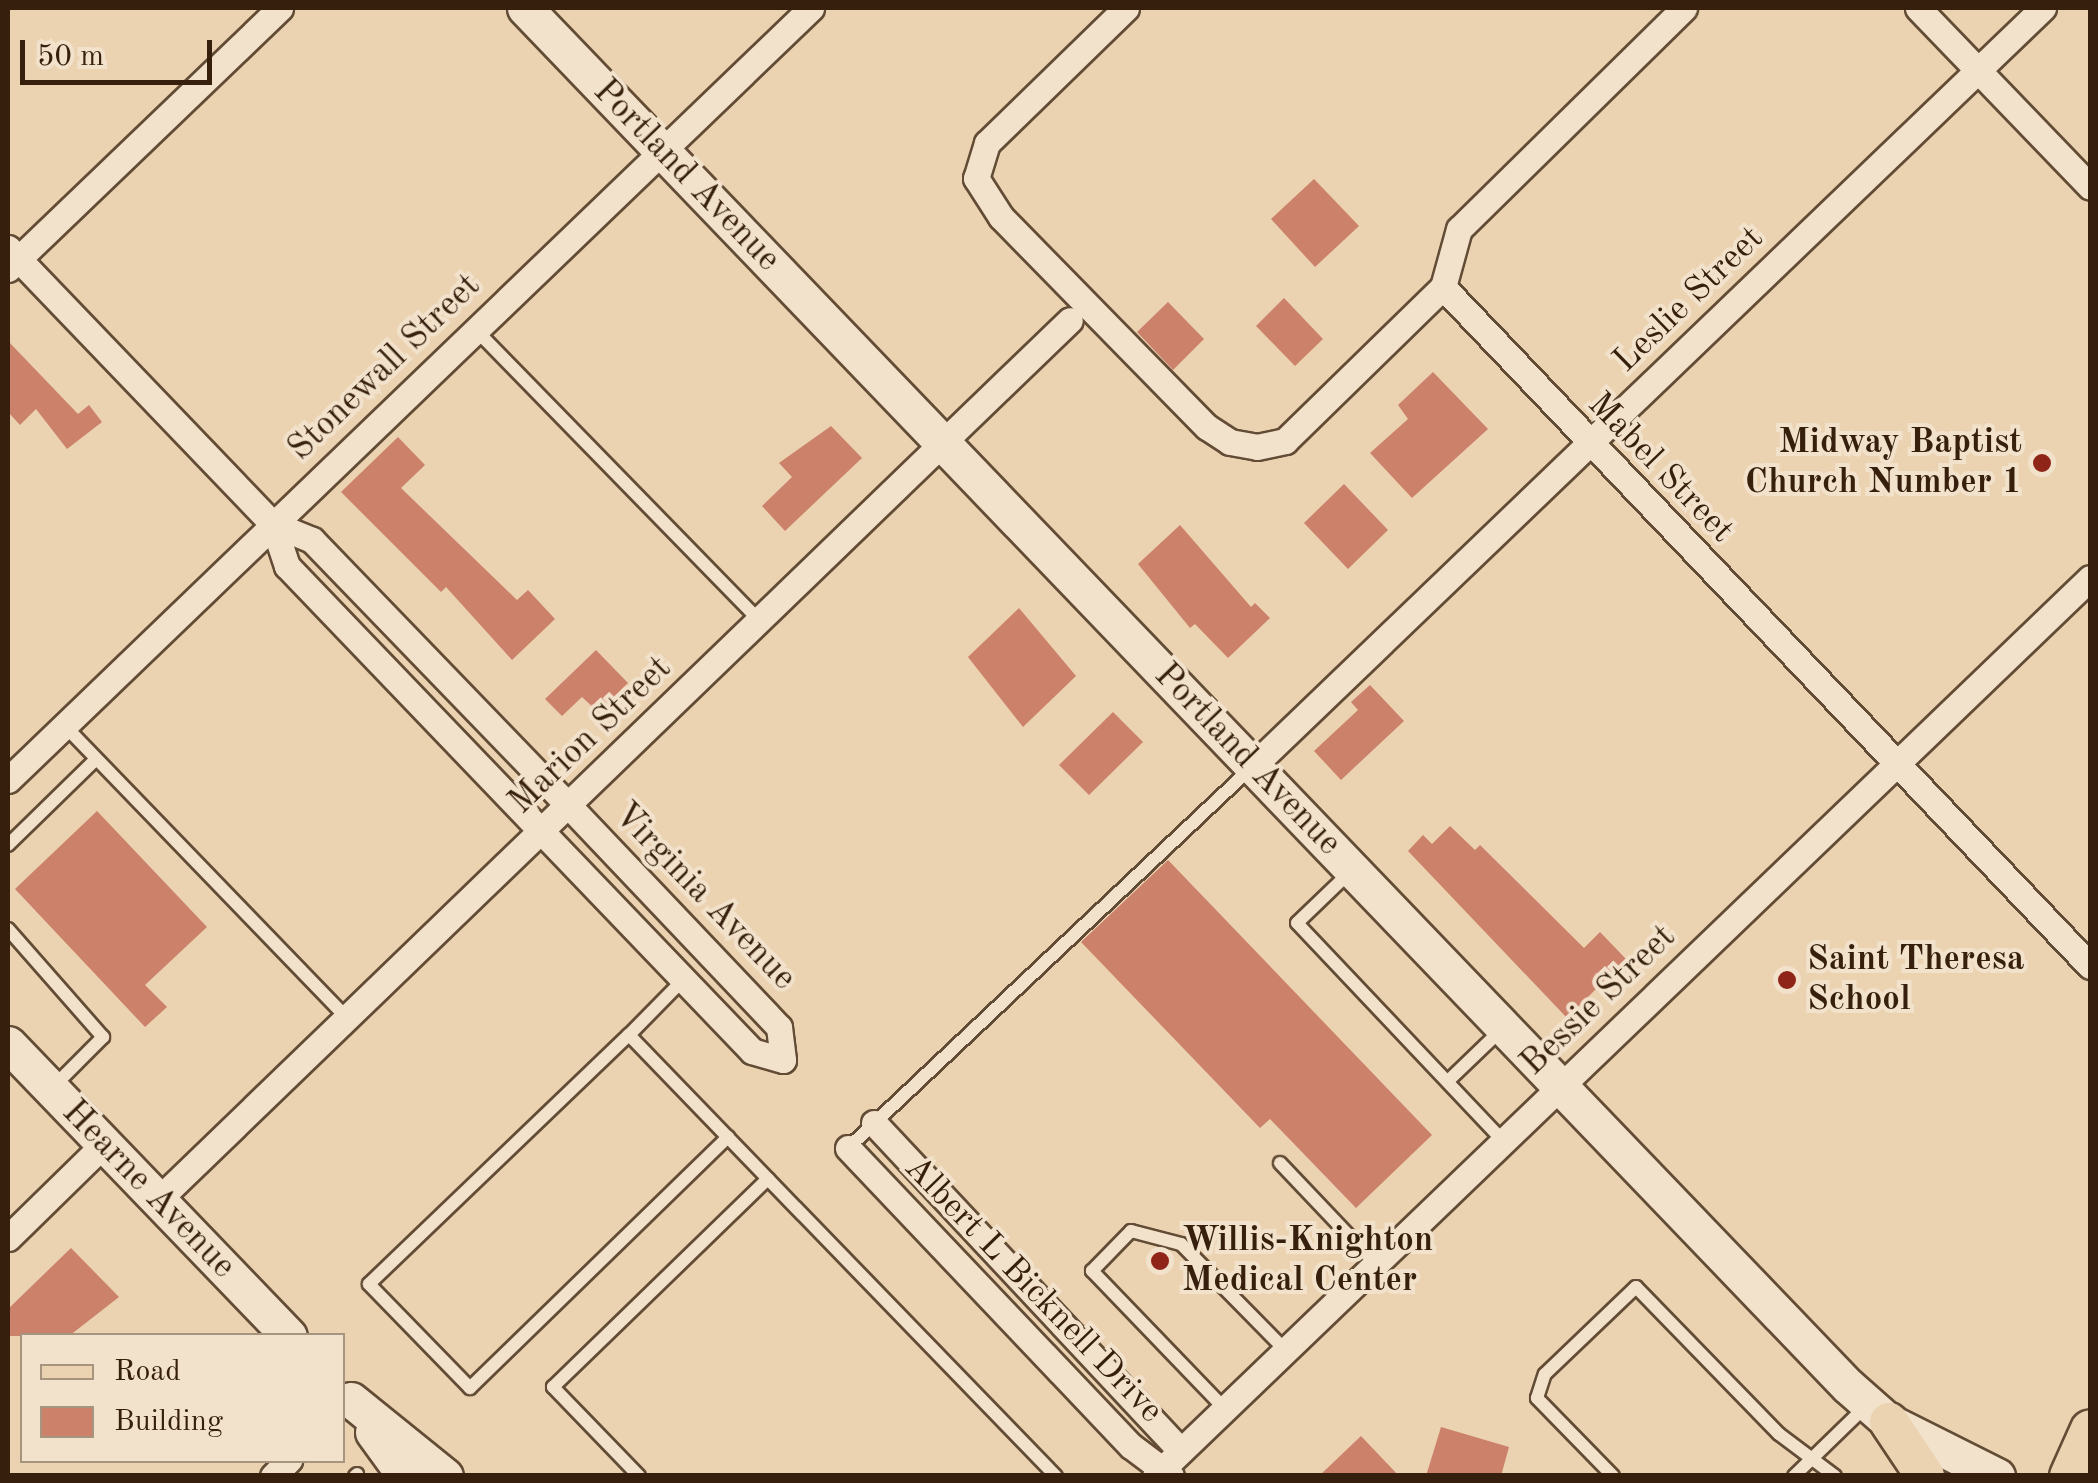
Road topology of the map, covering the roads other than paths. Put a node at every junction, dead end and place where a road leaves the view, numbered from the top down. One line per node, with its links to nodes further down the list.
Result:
1 (280, 8): 11 (street)
2 (524, 8): 9 (street, Portland Avenue)
3 (811, 8): 9 (street, Stonewall Street)
4 (1126, 8): 12 (street)
5 (1684, 8): 12 (street)
6 (1918, 8): 8 (street)
7 (2043, 8): 8 (street, Leslie Street)
8 (1980, 72): 10 (street); 15 (street, Leslie Street)
9 (662, 150): 14 (street, Stonewall Street); 16 (street, Portland Avenue)
10 (2090, 187)
11 (11, 259): 17 (street, Virginia Avenue)
12 (1443, 286): 15 (street, Mabel Street)
13 (1070, 320): 16 (street, Marion Street)
14 (476, 330): 17 (street, Stonewall Street); 19 (lane)
15 (1588, 445): 22 (street, Leslie Street); 23 (street, Mabel Street)
16 (946, 446): 19 (street, Marion Street); 22 (street, Portland Avenue)
17 (273, 524): 20 (street, Stonewall Street); 25 (street, Virginia Avenue); 26 (street, Virginia Avenue)
18 (2090, 578): 23 (street, Bessie Street)
19 (761, 622): 25 (street, Marion Street)
20 (64, 725): 21 (lane); 24 (street, Stonewall Street)
21 (96, 758): 27 (lane); 32 (lane)
22 (1253, 766): 28 (street, Portland Avenue); 39 (lane)
23 (1896, 766): 30 (street, Mabel Street); 37 (street, Bessie Street)
24 (8, 780)
25 (569, 806): 26 (street, Marion Street); 31 (street, Virginia Avenue)
26 (543, 831): 31 (street, Virginia Avenue); 32 (street, Marion Street)
27 (8, 846)
28 (1352, 870): 33 (street, Portland Avenue); 36 (lane)
29 (8, 929): 38 (lane)
30 (2090, 966)
31 (684, 978): 34 (lane)
32 (347, 1018): 46 (street, Marion Street)
33 (1504, 1028): 36 (lane); 37 (street, Portland Avenue)
34 (629, 1035): 40 (lane); 40 (lane)
35 (8, 1044): 38 (street, Hearne Avenue)
36 (1448, 1082): 41 (lane)
37 (1560, 1087): 41 (street, Bessie Street); 53 (street, Portland Avenue)
38 (51, 1089): 42 (street, Hearne Avenue)
39 (874, 1123): 43 (lane); 56 (street, Albert L Bicknell Drive)
40 (728, 1137): 45 (lane)
41 (1504, 1142): 48 (street, Bessie Street)
42 (104, 1144): 46 (street, Hearne Avenue); 47 (street)
43 (848, 1148): 56 (street, Albert L Bicknell Drive)
44 (1280, 1164): 48 (lane)
45 (768, 1179): 59 (lane); 60 (lane)
46 (158, 1200): 49 (street, Hearne Avenue)
47 (8, 1238)
48 (1376, 1264): 50 (street, Bessie Street)
49 (286, 1333)
50 (1286, 1350): 52 (street, Bessie Street); 52 (lane)
51 (345, 1400): 57 (street); 58 (street)
52 (1224, 1409): 56 (street, Bessie Street)
53 (1878, 1413): 55 (lane); 64 (main road); 65 (street, Portland Avenue)
54 (2090, 1429): 66 (main road)
55 (1815, 1455): 61 (lane); 62 (lane); 63 (lane)
56 (1168, 1467)
57 (405, 1476)
58 (445, 1476)
59 (639, 1476)
60 (1056, 1476)
61 (1613, 1476)
62 (1794, 1476)
63 (1835, 1476)
64 (1924, 1476)
65 (1997, 1476)
66 (2069, 1476)

